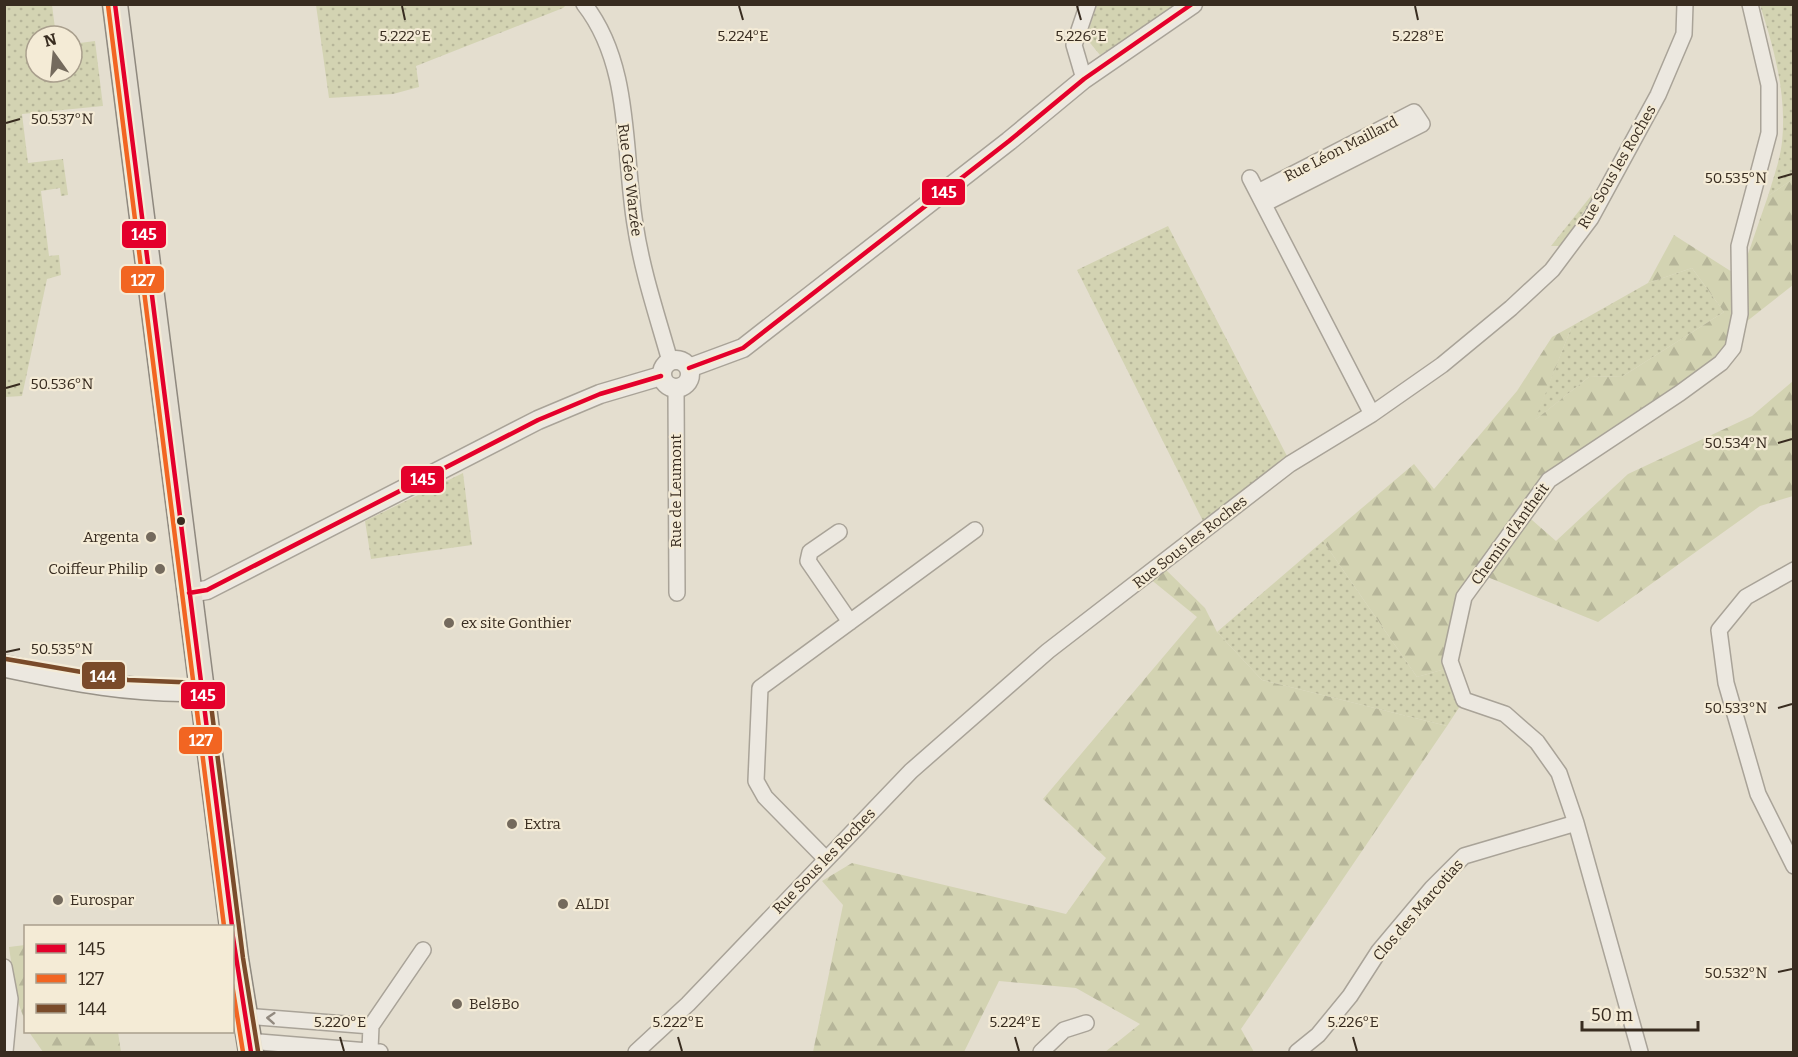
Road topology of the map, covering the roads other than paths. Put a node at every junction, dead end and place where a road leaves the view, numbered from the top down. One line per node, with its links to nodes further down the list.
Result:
1 (115, 4): 16 (main road)
2 (584, 4): 9 (street, Rue Géo Warzée)
3 (1088, 4): 7 (street)
4 (1193, 4): 7 (street)
5 (1685, 4): 12 (street, Rue Sous les Roches)
6 (1750, 4): 21 (street, Chemin d'Antheit)
7 (1084, 80): 10 (street)
8 (1257, 191): 8 (street, Rue Léon Maillard); 12 (street)
9 (666, 368): 10 (street); 11 (street); 16 (street)
10 (689, 368): 11 (street)
11 (676, 388): 17 (street, Rue de Leumont)
12 (1372, 414): 22 (street, Rue Sous les Roches)
13 (975, 530): 18 (street)
14 (839, 532): 18 (street)
15 (1794, 570): 23 (street)
16 (189, 593): 20 (main road)
17 (676, 593)
18 (850, 622): 22 (street)
19 (4, 666): 20 (main road)
20 (202, 690): 24 (main road)
21 (1576, 823): 36 (street, Clos des Marcotias); 37 (street, Chemin d'Antheit)
22 (825, 858): 34 (street, Rue Sous les Roches)
23 (1794, 866)
24 (233, 925)
25 (234, 933): 28 (main road)
26 (423, 950): 30 (street)
27 (4, 967): 33 (street)
28 (245, 1016): 30 (street, one-way to 28); 31 (main road)
29 (1086, 1023): 35 (street)
30 (371, 1026): 32 (street)
31 (250, 1047): 32 (street)
32 (375, 1051)
33 (5, 1053)
34 (636, 1053)
35 (1041, 1053)
36 (1297, 1053)
37 (1640, 1053)

